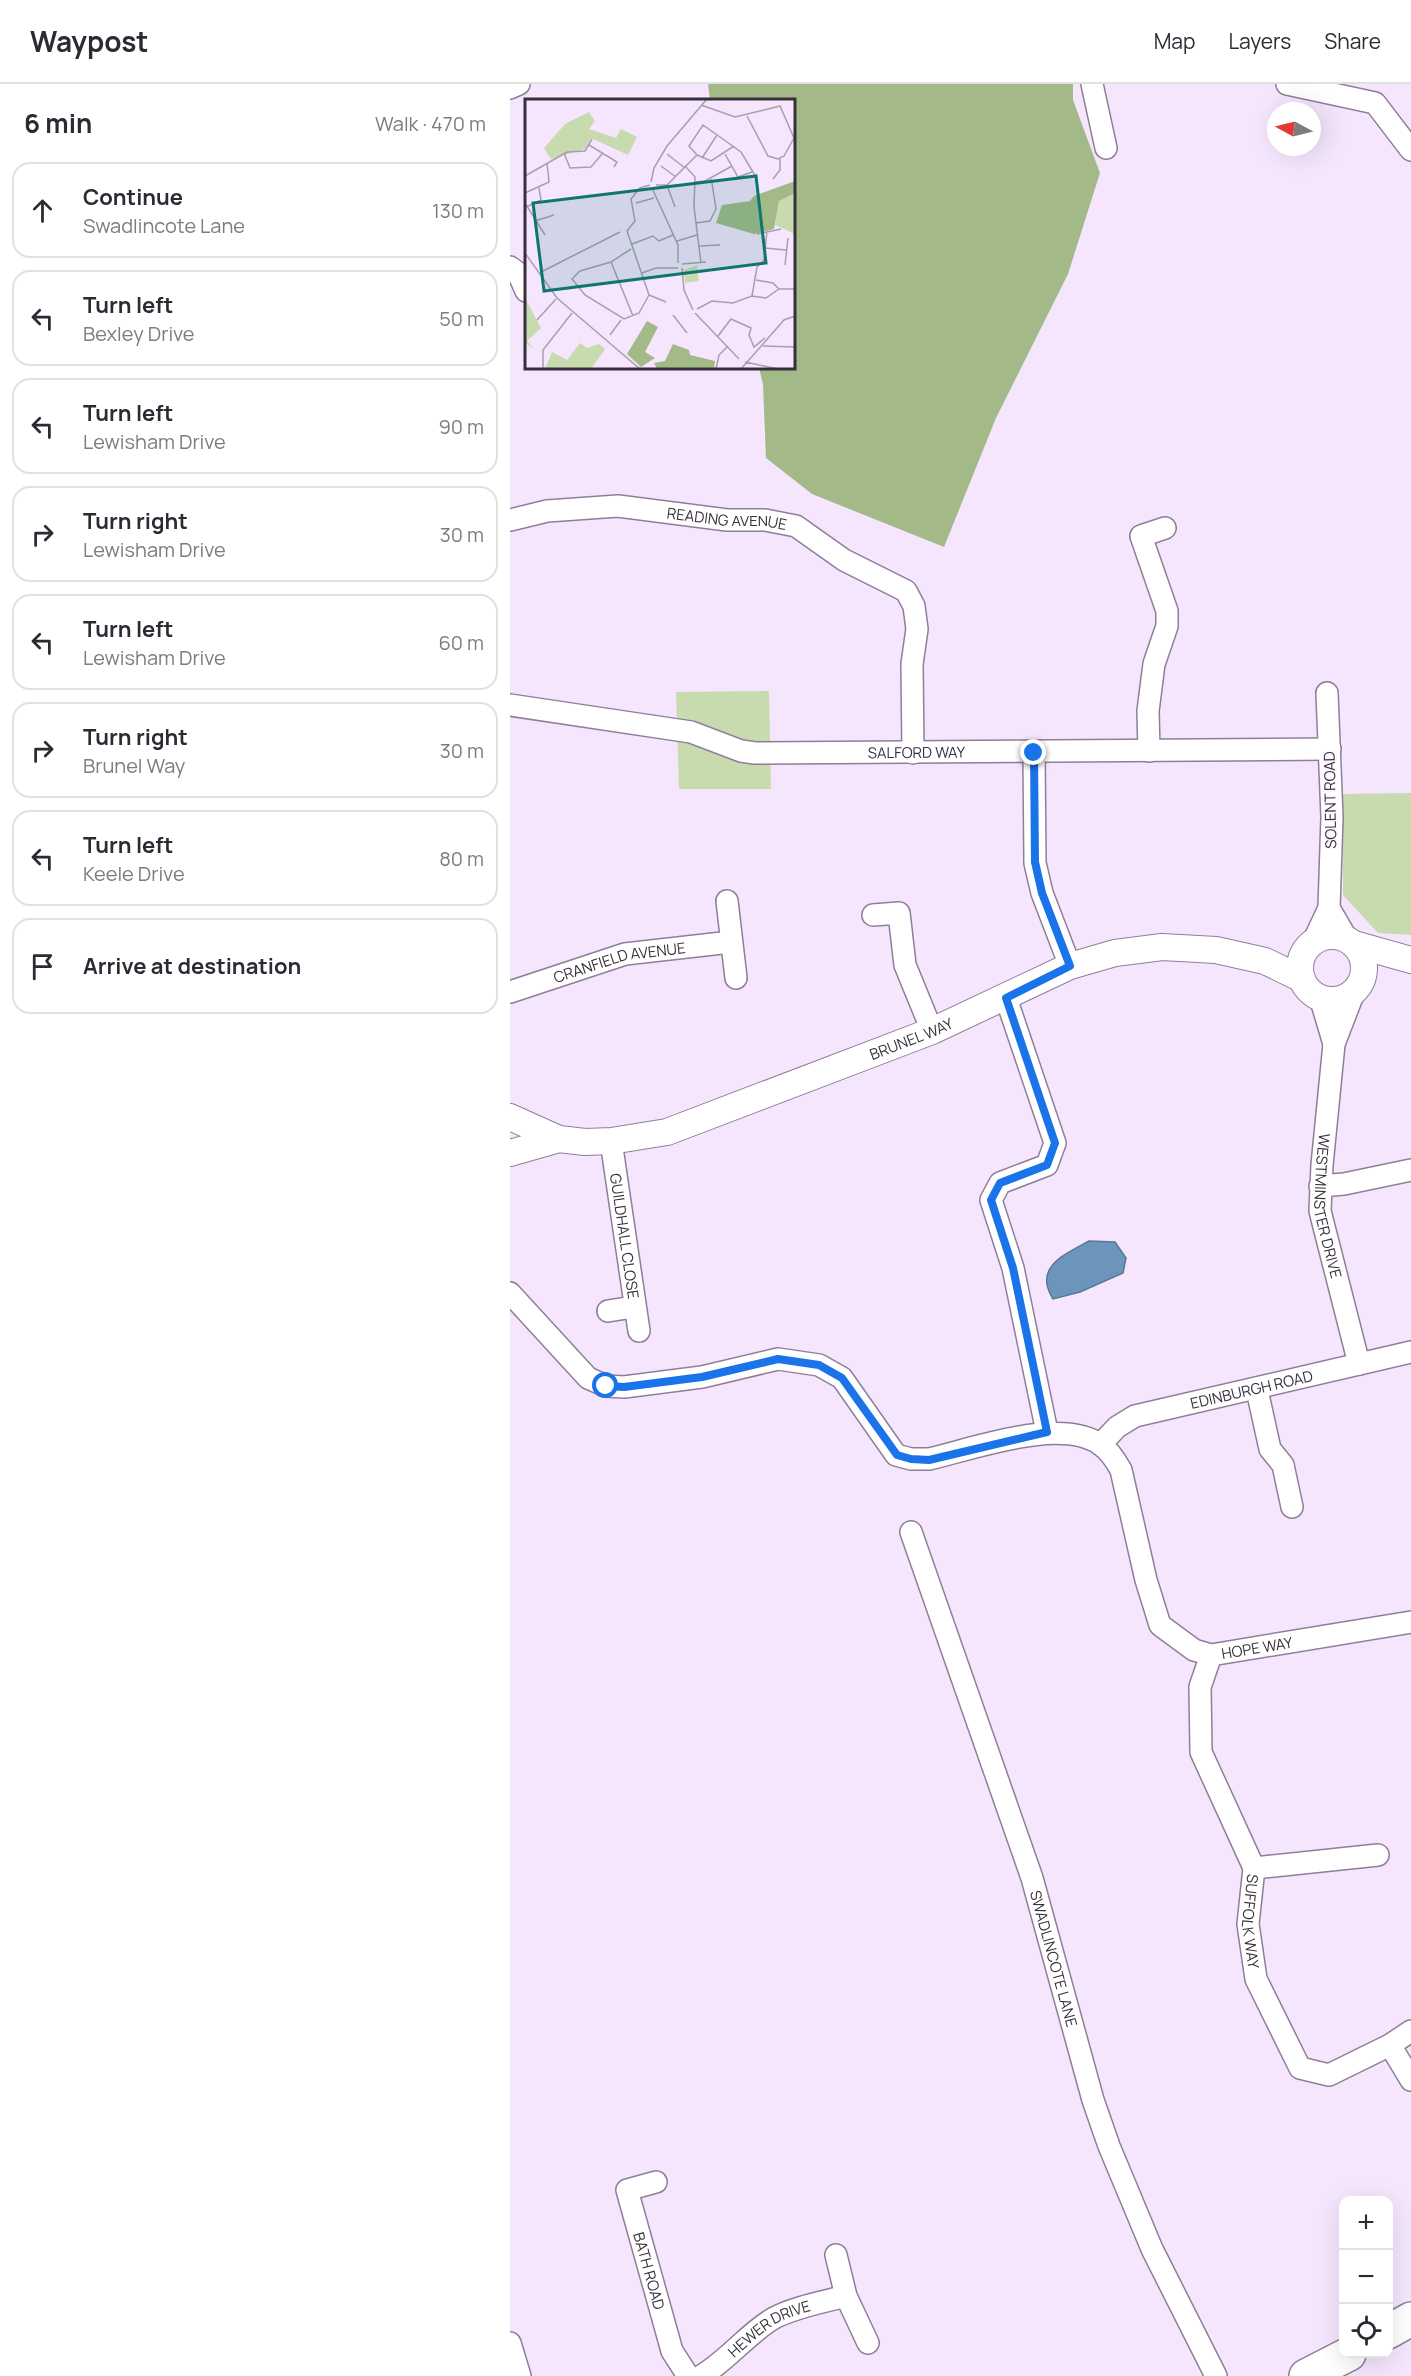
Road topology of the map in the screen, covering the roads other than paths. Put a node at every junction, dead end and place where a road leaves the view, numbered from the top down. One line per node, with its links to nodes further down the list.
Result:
1 (519, 84): 4 (street)
2 (1092, 84): 5 (street)
3 (1287, 84): 6 (street)
4 (510, 88)
5 (1106, 148)
6 (1411, 150)
7 (510, 267): 8 (street)
8 (525, 289)
9 (510, 520): 15 (street, READING AVENUE)
10 (1165, 528): 14 (street)
11 (1327, 693): 13 (street, SOLENT ROAD)
12 (510, 705): 15 (street, SALFORD WAY)
13 (1330, 750): 14 (street, SALFORD WAY); 18 (street, SOLENT ROAD)
14 (1149, 751): 16 (street, SALFORD WAY)
15 (913, 753): 16 (street, SALFORD WAY)
16 (1034, 753): 25 (street)
17 (727, 901): 20 (street)
18 (1329, 908): 21 (street); 22 (street, SOLENT ROAD)
19 (873, 915): 31 (street)
20 (731, 942): 26 (street); 29 (street, CRANFIELD AVENUE)
21 (1351, 942): 22 (street); 23 (street); 28 (street)
22 (1310, 946): 24 (street, BRUNEL WAY); 27 (street)
23 (1408, 960): 28 (street)
24 (1265, 961): 25 (street, BRUNEL WAY); 27 (street, BRUNEL WAY)
25 (1070, 966): 30 (street, BRUNEL WAY)
26 (736, 978)
27 (1311, 988): 28 (street); 32 (street, WESTMINSTER DRIVE)
28 (1357, 988): 32 (street, WESTMINSTER DRIVE)
29 (510, 992)
30 (1006, 998): 31 (street, BRUNEL WAY); 46 (street)
31 (932, 1031): 35 (street, BRUNEL WAY)
32 (1334, 1044): 38 (street, WESTMINSTER DRIVE)
33 (510, 1118): 34 (street, BRUNEL WAY)
34 (559, 1139): 35 (street, BRUNEL WAY); 36 (street, BRUNEL WAY)
35 (611, 1142): 40 (street, GUILDHALL CLOSE)
36 (510, 1153)
37 (1411, 1170): 38 (street)
38 (1320, 1186): 44 (street, WESTMINSTER DRIVE)
39 (510, 1293): 46 (street)
40 (633, 1307): 41 (street); 42 (street, GUILDHALL CLOSE)
41 (608, 1311)
42 (639, 1331)
43 (1411, 1352): 44 (street, EDINBURGH ROAD)
44 (1359, 1364): 45 (street, EDINBURGH ROAD)
45 (1257, 1390): 47 (street, EDINBURGH ROAD); 48 (street)
46 (1047, 1432): 47 (street)
47 (1101, 1444): 51 (street, HOPE WAY)
48 (1292, 1507)
49 (911, 1532): 68 (street, SWADLINCOTE LANE)
50 (1411, 1622): 51 (street, HOPE WAY)
51 (1211, 1656): 53 (street, SUFFOLK WAY)
52 (1378, 1855): 53 (street)
53 (1254, 1868): 55 (street, SUFFOLK WAY)
54 (1411, 2031): 55 (street, SUFFOLK WAY)
55 (1390, 2045): 56 (street)
56 (1411, 2080)
57 (656, 2182): 66 (street, BATH ROAD)
58 (836, 2255): 59 (street)
59 (846, 2296): 63 (street); 67 (street, HEWER DRIVE)
60 (1411, 2319): 61 (highway)
61 (1393, 2330)
62 (510, 2343): 65 (street)
63 (868, 2343)
64 (1341, 2358): 69 (highway)
65 (520, 2376)
66 (688, 2376)
67 (701, 2376)
68 (1216, 2376)
69 (1306, 2376)

